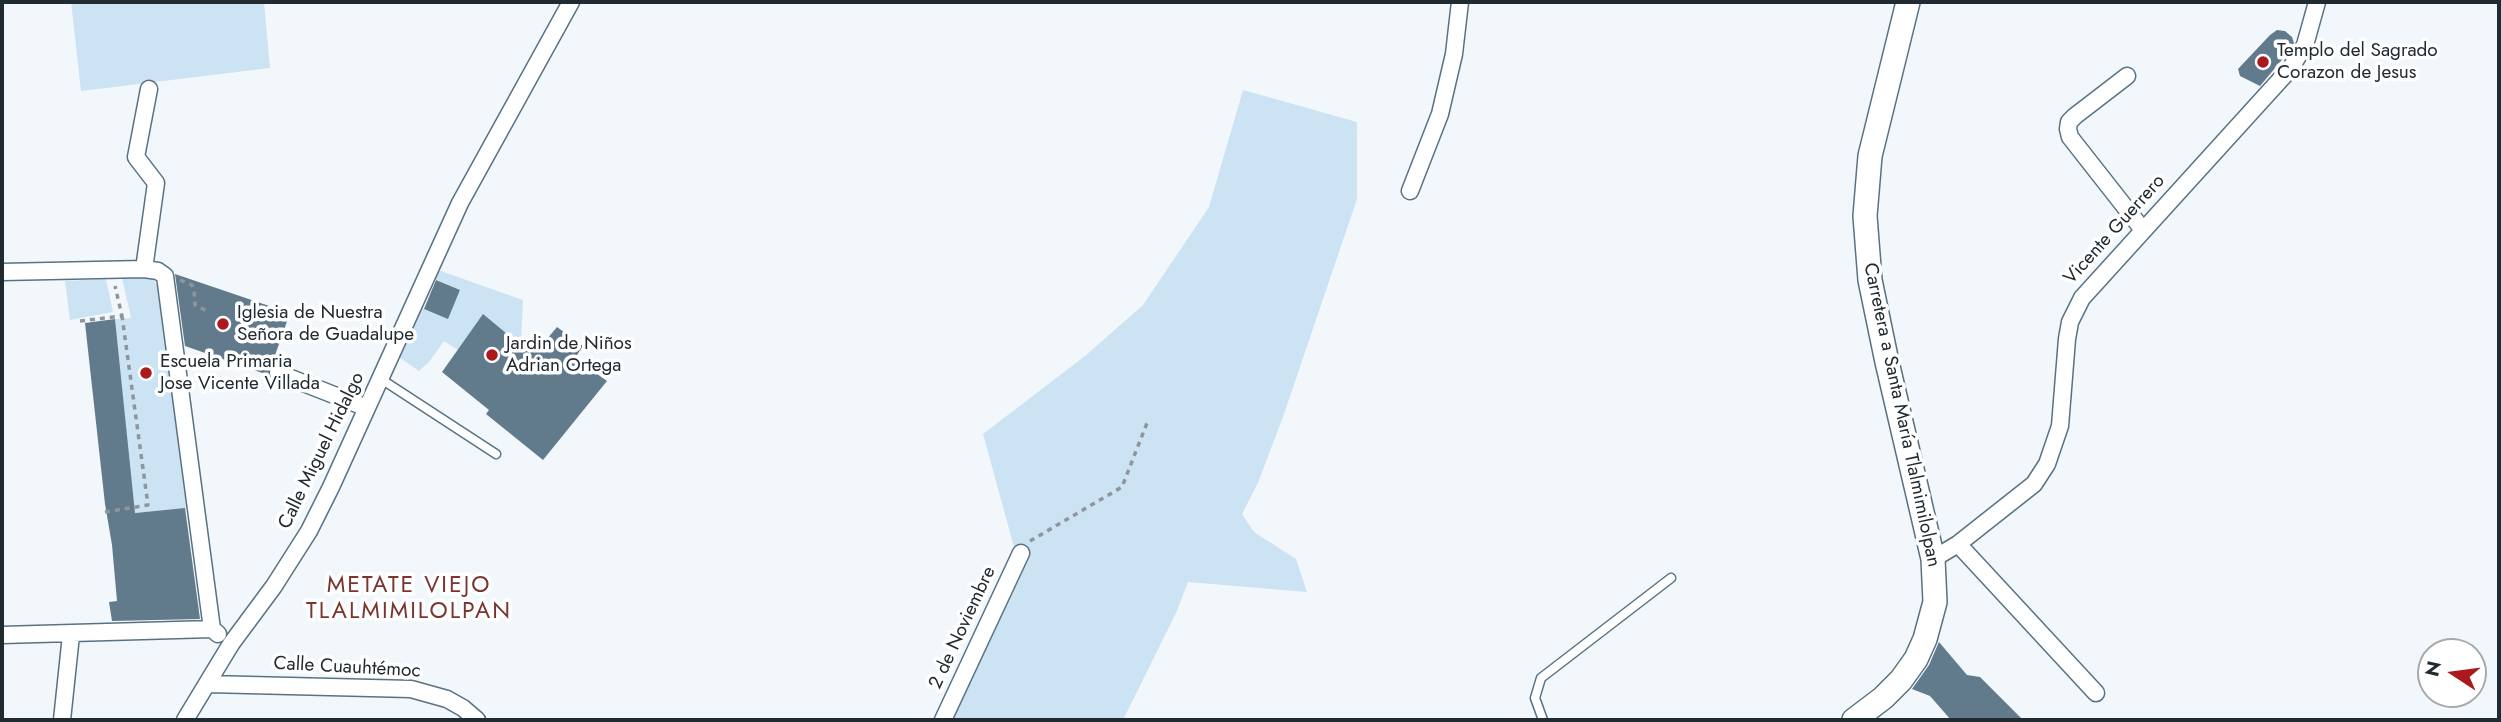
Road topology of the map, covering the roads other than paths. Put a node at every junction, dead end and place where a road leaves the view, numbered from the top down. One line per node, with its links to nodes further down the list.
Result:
1 (570, 2): 12 (street, Calle Miguel Hidalgo)
2 (1460, 2): 7 (street)
3 (1908, 2): 17 (main road, Carretera a Santa María Tlalmimilolpan)
4 (2317, 2): 8 (street, Vicente Guerrero)
5 (2127, 76): 8 (street)
6 (149, 89): 10 (street)
7 (1409, 191)
8 (2143, 230): 15 (street, Vicente Guerrero)
9 (2, 272): 10 (street)
10 (156, 272): 19 (street)
11 (278, 373): 13 (street)
12 (381, 379): 13 (street, Calle Miguel Hidalgo); 14 (lane)
13 (367, 408): 22 (street, Calle Miguel Hidalgo)
14 (496, 454)
15 (1958, 544): 17 (street, Vicente Guerrero); 24 (street)
16 (1021, 554): 28 (street, 2 de Noviembre)
17 (1933, 559): 30 (main road, Carretera a Santa María Tlalmimilolpan)
18 (1671, 578): 29 (lane)
19 (212, 629): 21 (street); 22 (street)
20 (2, 635): 21 (street)
21 (71, 635): 25 (street)
22 (231, 644): 23 (street, Calle Miguel Hidalgo)
23 (208, 684): 26 (street, Calle Miguel Hidalgo); 27 (street, Calle Cuauhtémoc)
24 (2096, 693)
25 (62, 720)
26 (185, 720)
27 (477, 720)
28 (943, 720)
29 (1543, 720)
30 (1854, 720)

